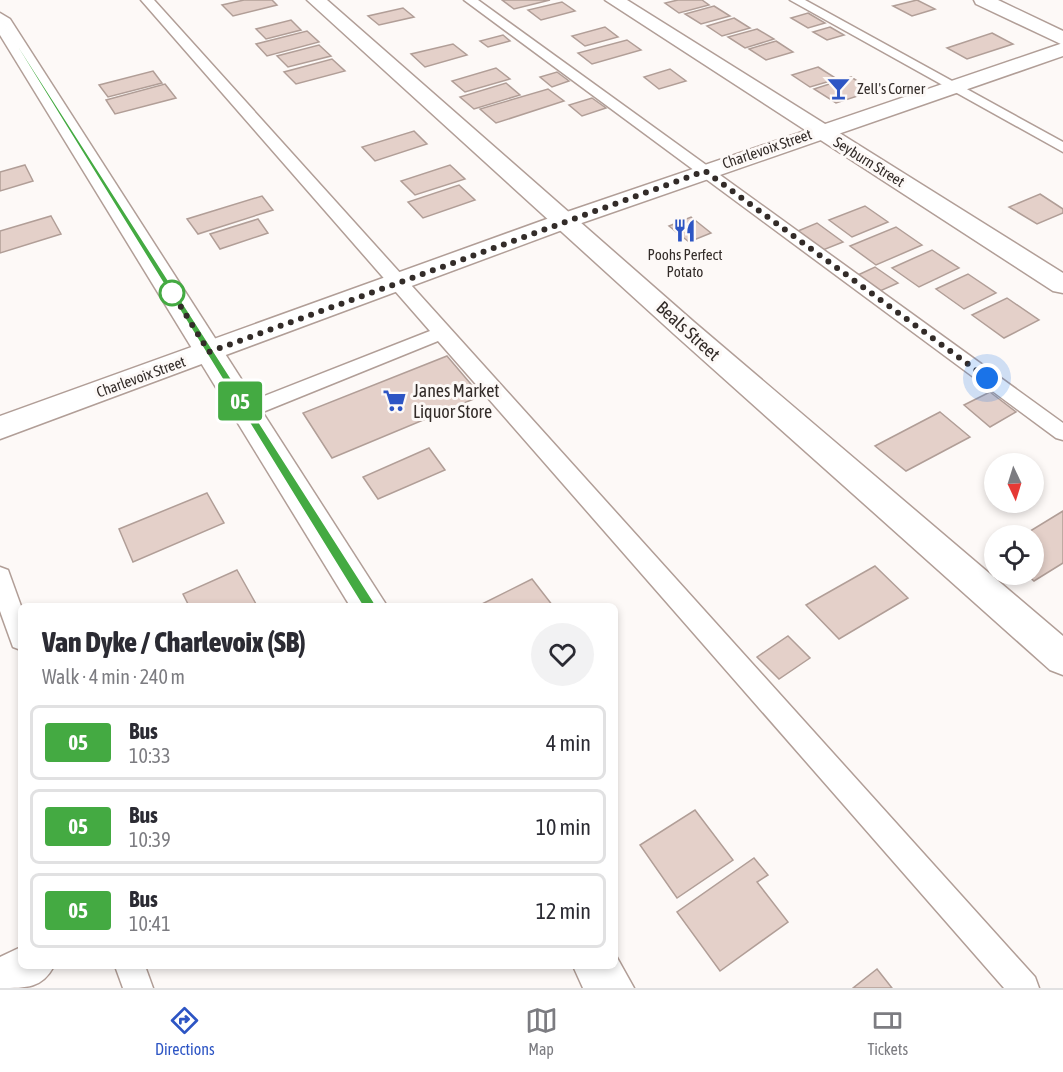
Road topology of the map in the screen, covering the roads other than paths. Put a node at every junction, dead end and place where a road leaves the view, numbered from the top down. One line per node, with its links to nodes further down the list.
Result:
1 (147, 0): 15 (lane)
2 (316, 0): 14 (street, Beals Street)
3 (470, 0): 13 (lane)
4 (614, 0): 11 (street, Seyburn Street)
5 (796, 0): 10 (lane)
6 (983, 0): 8 (street)
7 (0, 19): 18 (street)
8 (1063, 39)
9 (1063, 49): 10 (street, Charlevoix Street)
10 (952, 86): 11 (street, Charlevoix Street); 12 (lane)
11 (819, 131): 13 (street, Charlevoix Street); 16 (street, Seyburn Street)
12 (1063, 148)
13 (705, 171): 14 (street, Charlevoix Street); 21 (lane)
14 (564, 221): 15 (street, Charlevoix Street); 25 (street, Beals Street)
15 (399, 282): 17 (lane); 18 (street, Charlevoix Street)
16 (1063, 285)
17 (443, 332): 19 (lane); 32 (lane)
18 (209, 352): 19 (street); 20 (street, Charlevoix Street)
19 (246, 411): 23 (street)
20 (0, 428)
21 (1063, 434)
22 (0, 576): 24 (lane)
23 (367, 603)
24 (18, 631)
25 (1063, 659)
26 (26, 969): 29 (street)
27 (131, 969): 30 (lane)
28 (598, 969): 31 (street)
29 (0, 983)
30 (138, 988)
31 (610, 988)
32 (1024, 988)

